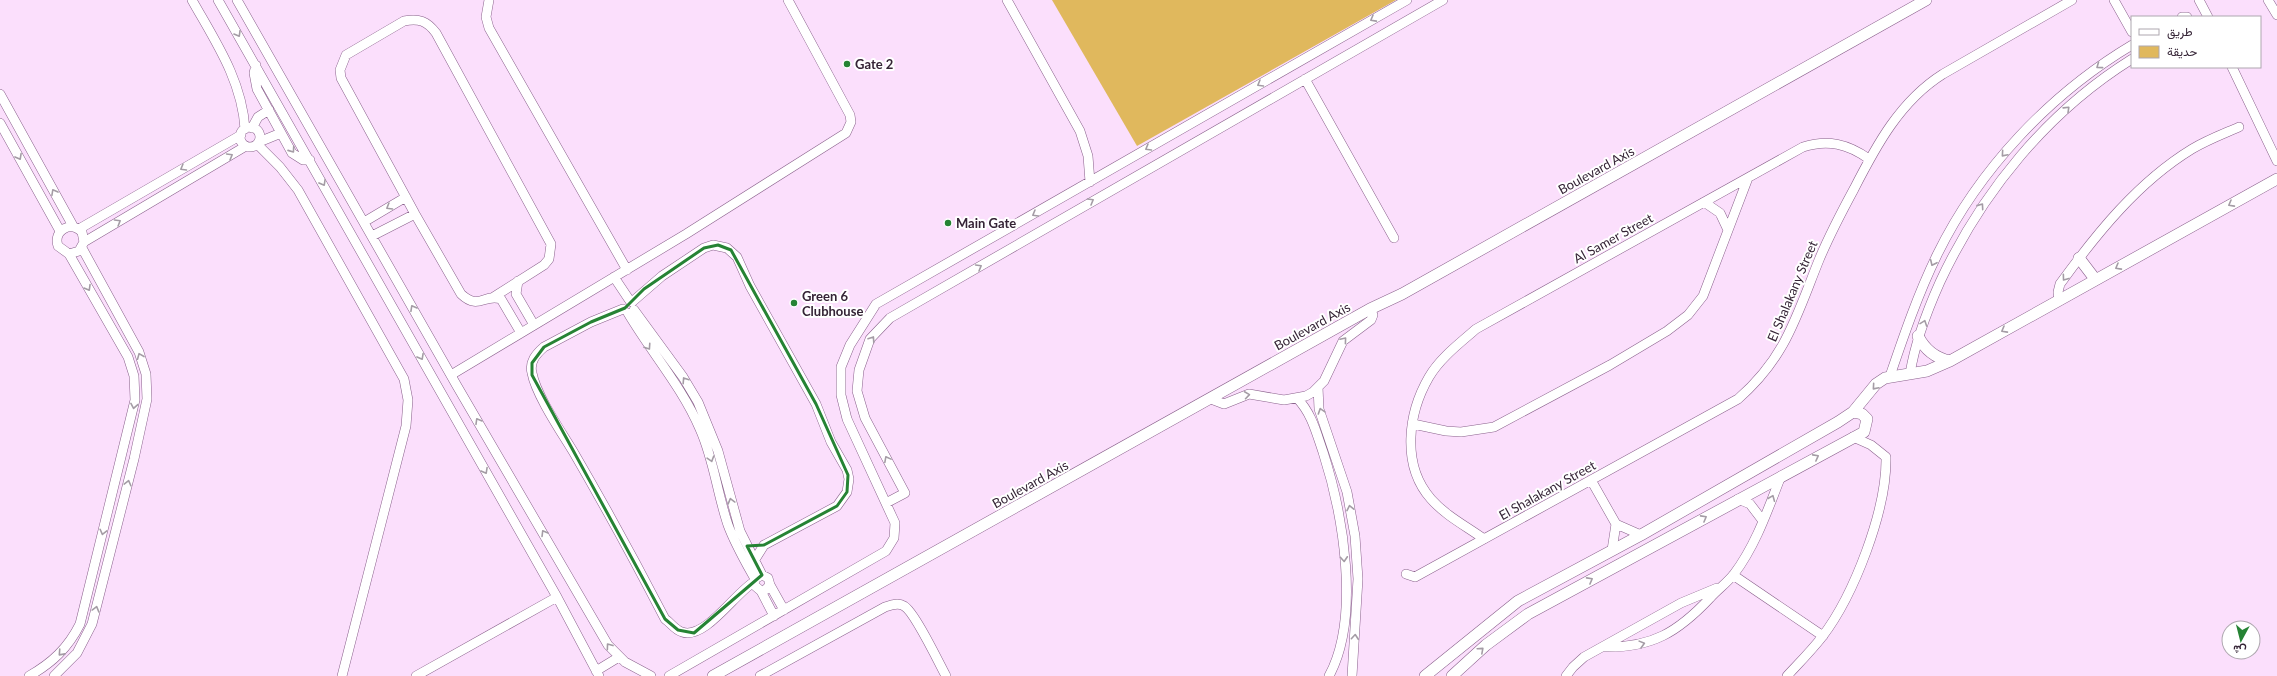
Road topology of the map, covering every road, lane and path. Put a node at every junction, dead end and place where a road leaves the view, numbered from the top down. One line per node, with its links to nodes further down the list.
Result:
1 (192, 0): 28 (street)
2 (218, 0): 19 (street, one-way to 19)
3 (237, 0): 41 (street)
4 (489, 0): 50 (street)
5 (788, 0): 50 (street)
6 (1007, 0): 37 (street)
7 (1407, 0): 37 (street, one-way to 37)
8 (1443, 0): 21 (street)
9 (1925, 0): 58 (street, Boulevard Axis)
10 (2072, 0): 32 (street, El Shalakany Street)
11 (2114, 0): 16 (street)
12 (2199, 0): 15 (street)
13 (2268, 0): 14 (street)
14 (2277, 15)
15 (2207, 16)
16 (2131, 30)
17 (2131, 46): 24 (street, one-way to 24)
18 (2131, 60): 26 (street, one-way to 18)
19 (256, 65): 23 (street); 33 (street)
20 (2232, 68): 34 (street)
21 (1305, 79): 46 (street); 76 (street, one-way to 21)
22 (0, 94): 42 (street, one-way to 22)
23 (269, 110): 28 (street); 29 (street)
24 (2043, 115): 26 (street); 66 (street, one-way to 66)
25 (0, 123): 44 (street, one-way to 44)
26 (2052, 124): 62 (street, one-way to 26)
27 (2239, 127): 49 (street)
28 (246, 131): 30 (street); 31 (street); 42 (street, one-way to 42)
29 (281, 133): 30 (street); 33 (street, one-way to 33)
30 (258, 143): 31 (street); 99 (street)
31 (246, 146): 47 (street, one-way to 31)
32 (1869, 159): 35 (street, Al Samer Street); 74 (street, El Shalakany Street)
33 (310, 160): 90 (street, one-way to 90)
34 (2277, 162)
35 (1748, 178): 39 (street, Al Samer Street); 43 (street)
36 (2277, 180): 52 (street, one-way to 52)
37 (1090, 182): 76 (street, one-way to 76)
38 (406, 197): 40 (street); 41 (street, one-way to 41); 53 (street)
39 (1704, 202): 43 (street); 71 (street, Al Samer Street)
40 (414, 214): 45 (street); 54 (street)
41 (364, 222): 45 (street)
42 (76, 228): 44 (street); 47 (street)
43 (1728, 230): 71 (street)
44 (60, 231): 48 (street)
45 (372, 236): 65 (street, one-way to 45)
46 (1394, 238)
47 (83, 245): 48 (street); 98 (street, one-way to 47)
48 (69, 254): 97 (street, one-way to 97)
49 (2079, 258): 52 (street); 55 (street, one-way to 55)
50 (627, 270): 51 (street)
51 (612, 279): 56 (street); 60 (street)
52 (2095, 279): 55 (street)
53 (518, 281): 54 (street); 57 (street)
54 (492, 298): 59 (street)
55 (2059, 300): 63 (street, one-way to 63)
56 (628, 307): 78 (street); 82 (street); 88 (street)
57 (524, 308): 59 (street); 60 (street)
58 (1370, 309): 67 (street, one-way to 58); 69 (street, Boulevard Axis)
59 (511, 315): 61 (street)
60 (534, 325): 61 (street)
61 (521, 333): 65 (street)
62 (1918, 336): 63 (street); 64 (street)
63 (1950, 361): 64 (street)
64 (1910, 374): 66 (street)
65 (451, 375): 95 (street, one-way to 65)
66 (1890, 376): 70 (street, one-way to 70)
67 (1318, 387): 68 (street); 107 (street, one-way to 67)
68 (1297, 398): 69 (street, one-way to 68); 106 (street, one-way to 106)
69 (1211, 399): 103 (street, Boulevard Axis)
70 (1853, 412): 72 (street); 80 (street)
71 (1413, 424): 81 (street)
72 (1853, 438): 73 (street, one-way to 72); 93 (street)
73 (1782, 476): 75 (street); 77 (street, one-way to 73)
74 (1591, 480): 79 (street); 81 (street, El Shalakany Street)
75 (1738, 499): 77 (street); 109 (street, one-way to 75)
76 (886, 503): 91 (street)
77 (1763, 521): 87 (street)
78 (732, 523): 83 (street); 88 (street)
79 (1616, 524): 80 (street); 84 (street)
80 (1641, 535): 84 (street)
81 (1484, 539): 86 (street, El Shalakany Street)
82 (764, 545): 83 (street); 85 (street)
83 (747, 546): 85 (street)
84 (1612, 550): 108 (street)
85 (754, 561): 88 (street)
86 (1406, 574)
87 (1733, 575): 89 (street); 93 (street)
88 (758, 583): 91 (street); 92 (street)
89 (1720, 587): 94 (street); 94 (street, one-way to 89)
90 (556, 597): 96 (street); 100 (street)
91 (784, 610): 92 (street)
92 (774, 616): 102 (street)
93 (1823, 636): 111 (street)
94 (1604, 647): 110 (street)
95 (619, 657): 96 (street); 101 (street)
96 (598, 673)
97 (29, 676)
98 (54, 676)
99 (342, 676)
100 (416, 676)
101 (651, 676)
102 (669, 676)
103 (714, 676)
104 (760, 676): 105 (street)
105 (946, 676)
106 (1329, 676)
107 (1352, 676)
108 (1425, 676)
109 (1452, 676)
110 (1566, 676)
111 (1787, 676)

